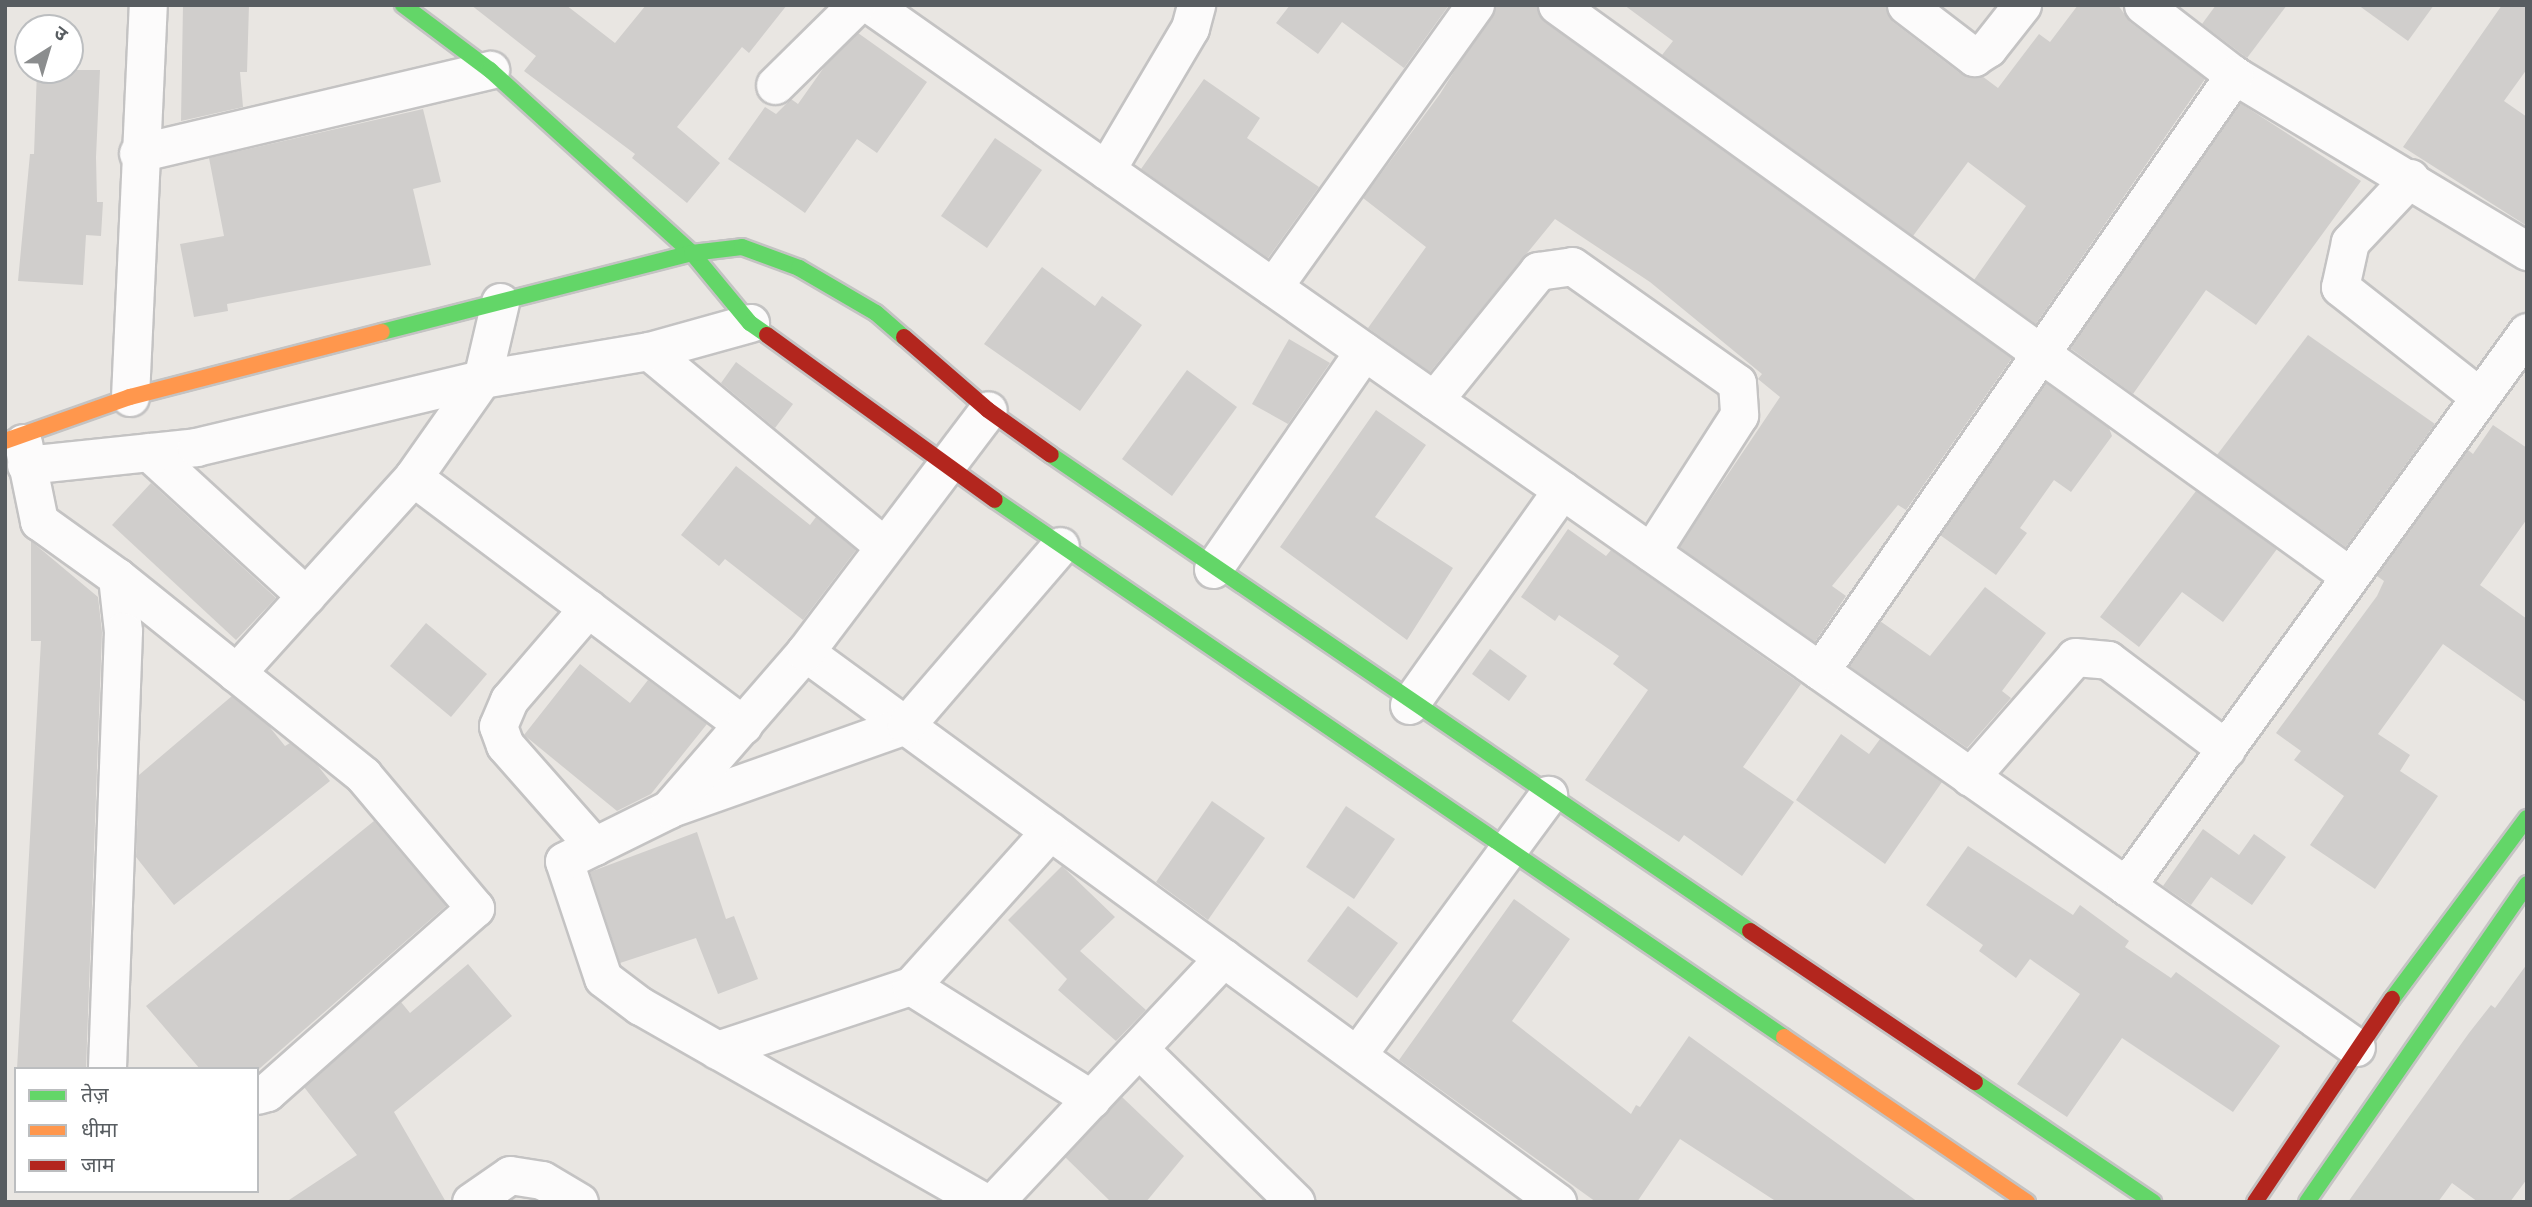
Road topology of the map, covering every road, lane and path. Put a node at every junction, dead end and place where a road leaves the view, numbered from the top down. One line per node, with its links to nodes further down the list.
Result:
1 (148, 5): 14 (street)
2 (403, 5): 11 (street)
3 (856, 5): 13 (street)
4 (872, 5): 15 (street)
5 (1196, 5): 15 (street)
6 (1475, 5): 19 (street)
7 (1557, 5): 25 (street)
8 (1906, 5): 9 (street)
9 (2022, 5)
10 (2143, 5): 12 (street)
11 (490, 70): 14 (street); 18 (street)
12 (2234, 75): 16 (street); 25 (street)
13 (775, 85)
14 (138, 152): 27 (street)
15 (1106, 170): 19 (street)
16 (2410, 178): 17 (street); 28 (street)
17 (2527, 251)
18 (692, 253): 20 (street); 21 (street); 30 (street)
19 (1273, 287): 24 (street)
20 (500, 302): 26 (street); 27 (street)
21 (750, 323): 23 (street); 33 (street)
22 (2527, 332): 28 (street)
23 (649, 351): 26 (street); 36 (street)
24 (1364, 351): 29 (street); 39 (street)
25 (2041, 354): 40 (street); 45 (street)
26 (482, 379): 32 (street); 34 (street)
27 (130, 397): 31 (street)
28 (2480, 397): 40 (street)
29 (1434, 400): 35 (street); 38 (street)
30 (988, 410): 33 (street); 39 (street)
31 (18, 447): 32 (street); 41 (street)
32 (149, 452): 42 (street)
33 (948, 465): 36 (street); 37 (street)
34 (413, 477): 42 (street); 43 (street)
35 (1562, 490): 38 (street); 47 (street)
36 (883, 545): 44 (street)
37 (1060, 546): 49 (street); 57 (street)
38 (1651, 552): 45 (street)
39 (1213, 569): 47 (street)
40 (2350, 576): 50 (street)
41 (117, 577): 46 (street); 66 (street)
42 (306, 596): 46 (street)
43 (588, 608): 48 (street); 56 (street)
44 (805, 652): 48 (street); 49 (street)
45 (1820, 671): 51 (street)
46 (236, 673): 67 (street)
47 (1409, 705): 52 (street)
48 (743, 725): 53 (street)
49 (906, 725): 53 (street); 55 (street)
50 (2226, 749): 51 (street); 59 (street)
51 (1970, 777): 59 (street)
52 (1548, 794): 57 (street); 77 (street)
53 (669, 809): 56 (street)
54 (2527, 818): 62 (street)
55 (1051, 831): 60 (street); 61 (street)
56 (594, 846): 64 (street)
57 (1508, 854): 65 (street); 76 (street)
58 (2527, 884): 79 (street)
59 (2126, 886): 62 (street)
60 (1223, 958): 63 (street); 65 (street)
61 (911, 986): 64 (street); 68 (street)
62 (2357, 1046): 78 (street)
63 (1139, 1049): 68 (street); 74 (street)
64 (717, 1050): 69 (street)
65 (1357, 1055): 75 (street)
66 (107, 1067)
67 (259, 1094)
68 (1091, 1099): 73 (street)
69 (941, 1191): 72 (street)
70 (471, 1202): 71 (street)
71 (579, 1202)
72 (984, 1202)
73 (994, 1202)
74 (1295, 1202)
75 (1557, 1202)
76 (2027, 1202)
77 (2153, 1202)
78 (2255, 1202)
79 (2307, 1202)

